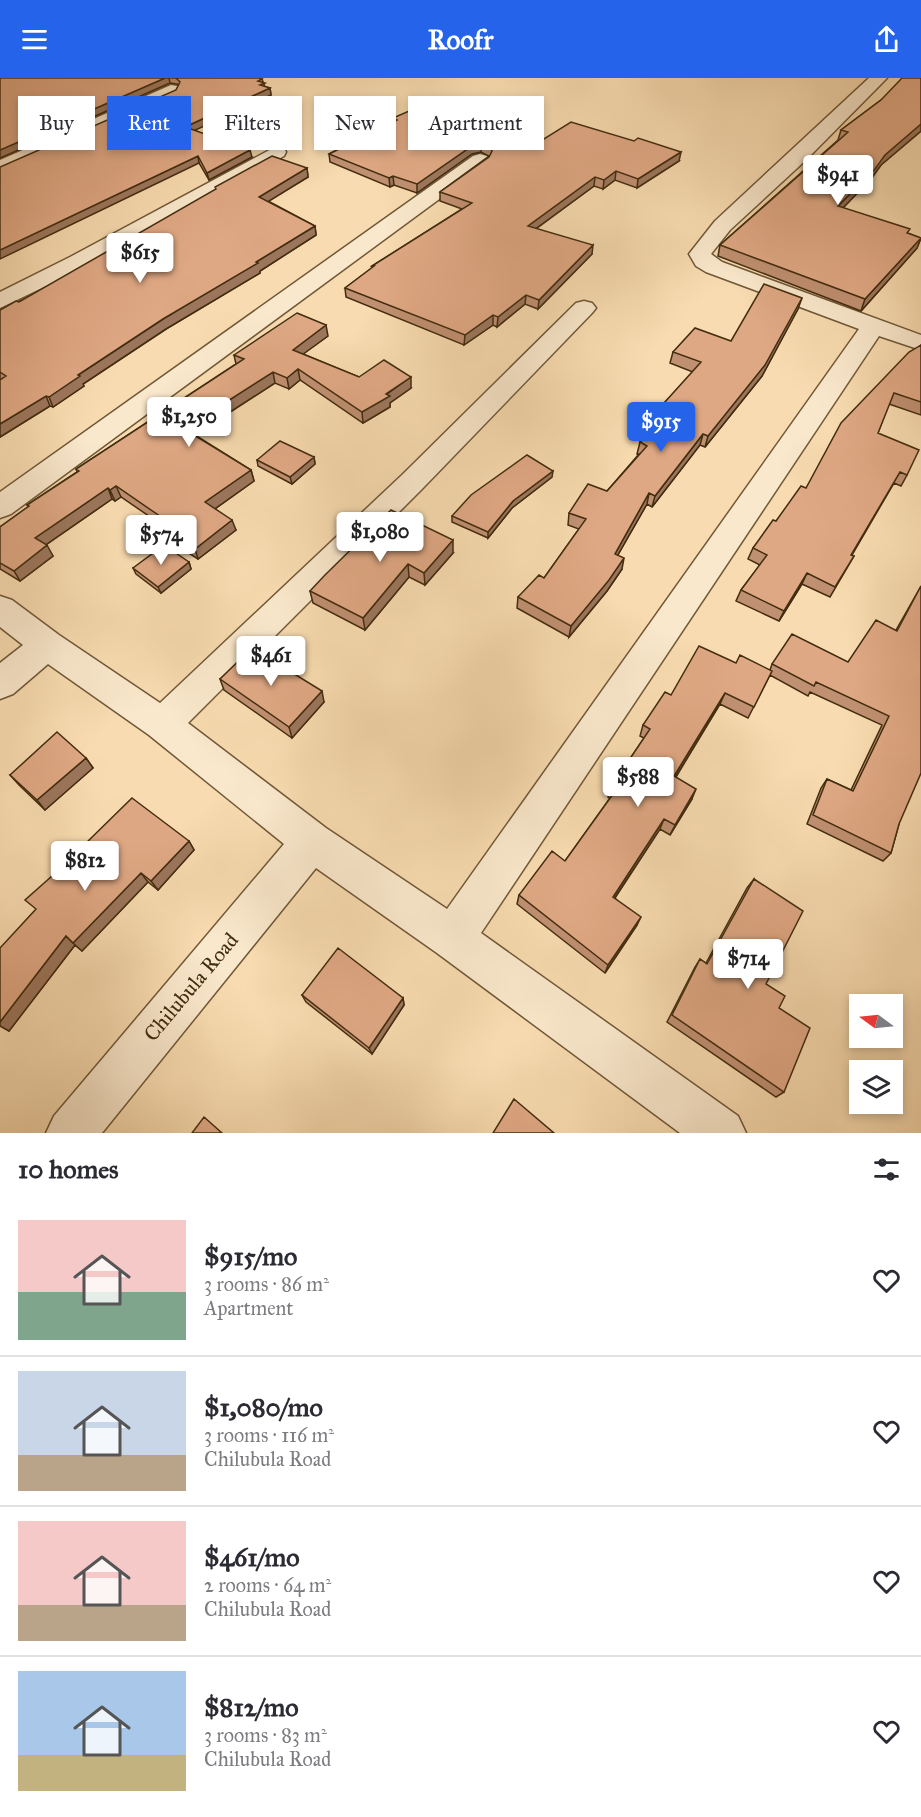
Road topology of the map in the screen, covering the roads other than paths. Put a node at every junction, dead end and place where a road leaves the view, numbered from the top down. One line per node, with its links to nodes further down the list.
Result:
1 (879, 78): 8 (street)
2 (171, 90): 5 (street)
3 (278, 152): 6 (street)
4 (480, 160): 10 (street)
5 (0, 167)
6 (0, 301)
7 (584, 308): 14 (street)
8 (873, 326): 9 (street); 16 (street)
9 (918, 338)
10 (0, 507)
11 (0, 609): 12 (street)
12 (47, 645): 13 (street); 14 (street)
13 (0, 684)
14 (162, 724): 15 (street)
15 (312, 842): 16 (street); 17 (street, Chilubula Road)
16 (452, 938): 18 (street)
17 (71, 1133)
18 (721, 1133)

